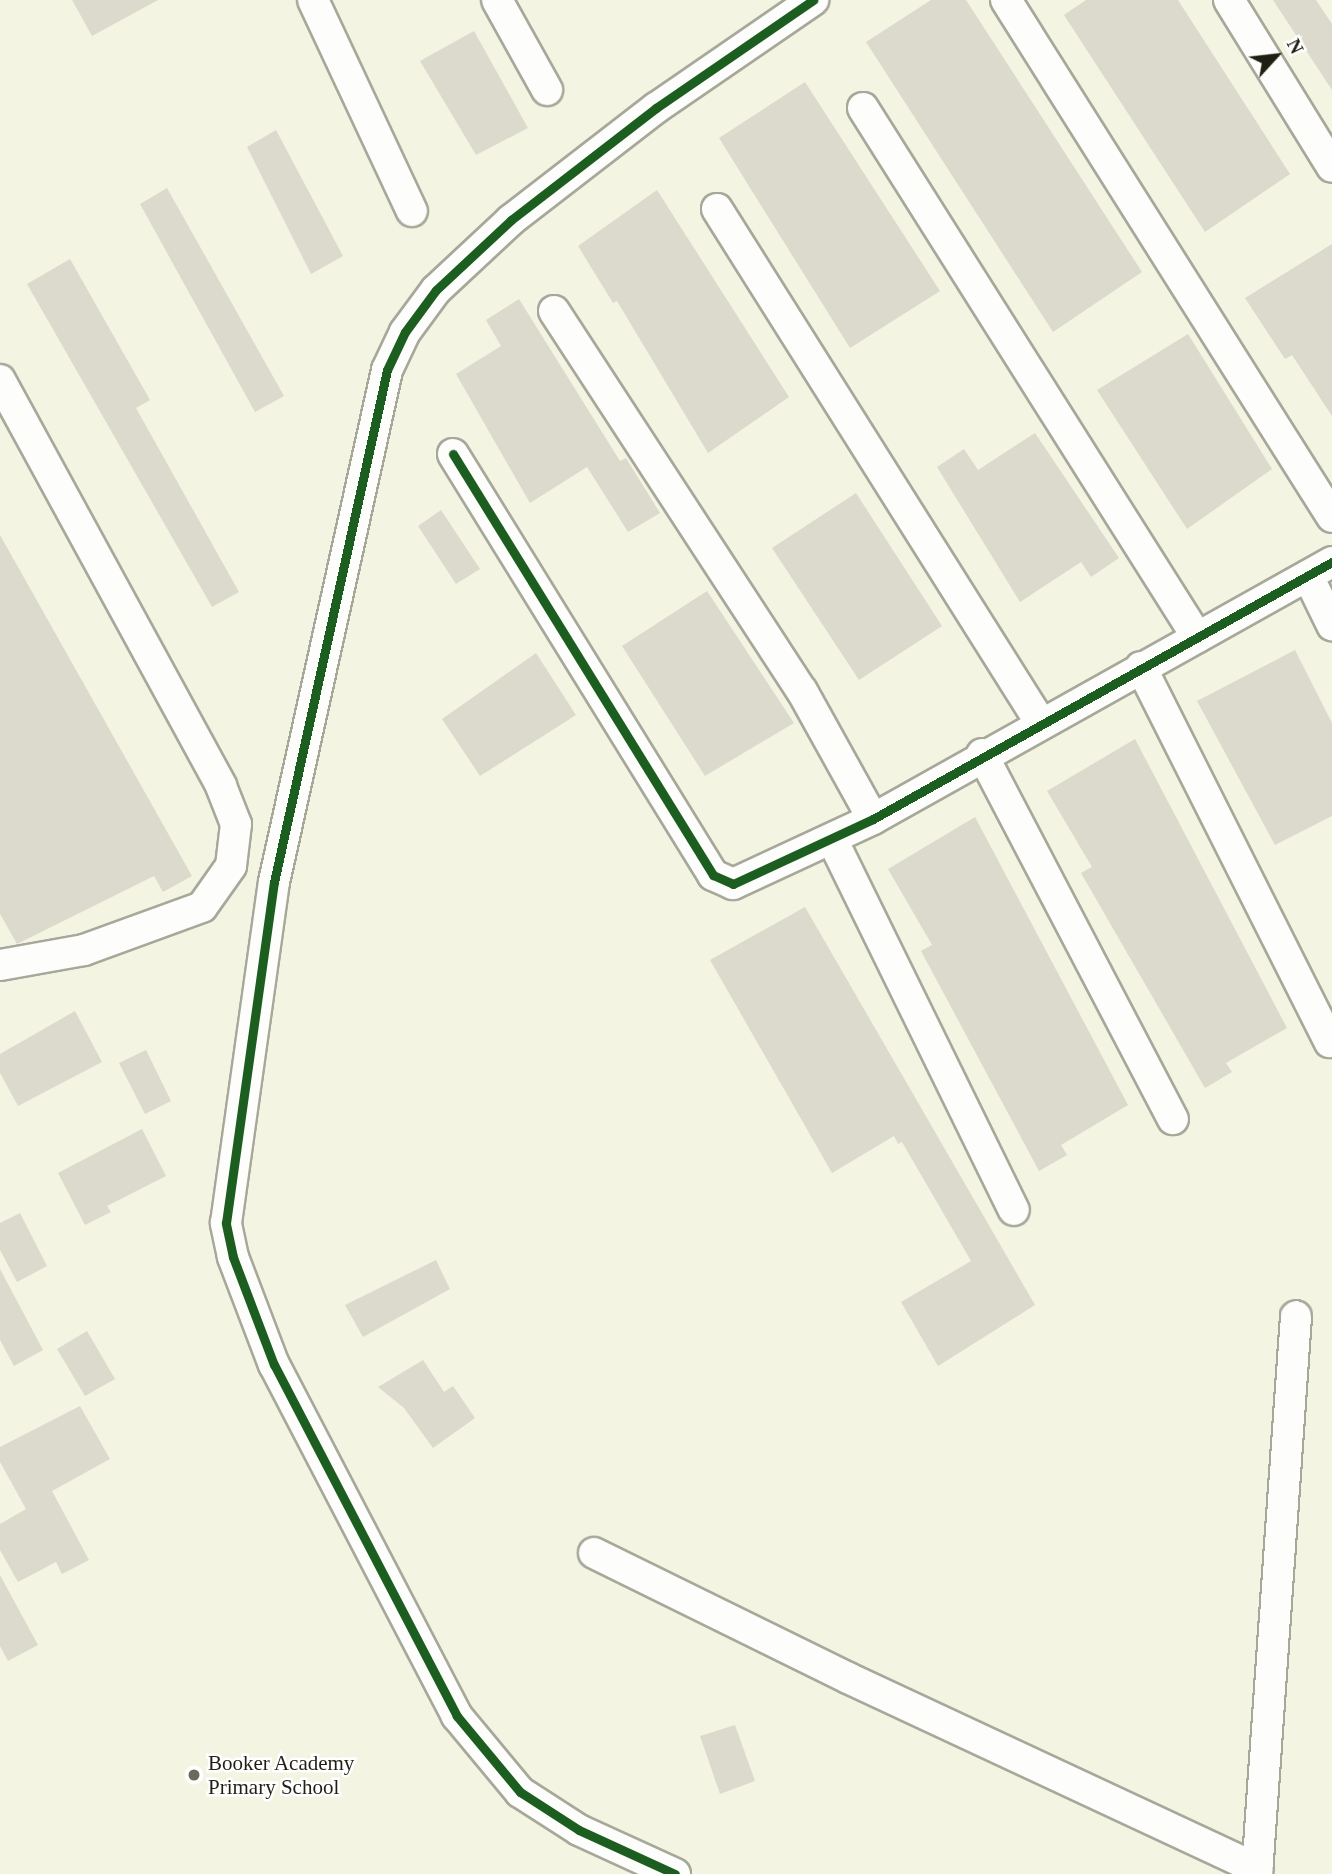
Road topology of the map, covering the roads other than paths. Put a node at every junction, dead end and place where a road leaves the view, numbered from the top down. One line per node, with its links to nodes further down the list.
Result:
1 (313, 0): 10 (street)
2 (497, 0): 6 (street)
3 (813, 0): 30 (street)
4 (1006, 0): 14 (street)
5 (1229, 0): 8 (street)
6 (547, 90)
7 (863, 108): 17 (street)
8 (1332, 167)
9 (717, 209): 19 (street)
10 (412, 211)
11 (554, 311): 21 (street)
12 (0, 380): 23 (street)
13 (453, 454): 22 (street)
14 (1332, 517)
15 (1320, 569): 16 (street); 17 (street)
16 (1332, 625)
17 (1197, 637): 18 (street)
18 (1141, 667): 19 (street); 24 (street)
19 (1040, 722): 20 (street)
20 (982, 754): 21 (street); 25 (street)
21 (873, 818): 22 (street)
22 (832, 839): 26 (street)
23 (0, 965)
24 (1330, 1042)
25 (1173, 1119)
26 (1014, 1210)
27 (1296, 1316): 29 (street)
28 (594, 1553): 29 (street)
29 (1257, 1871)
30 (675, 1874)

